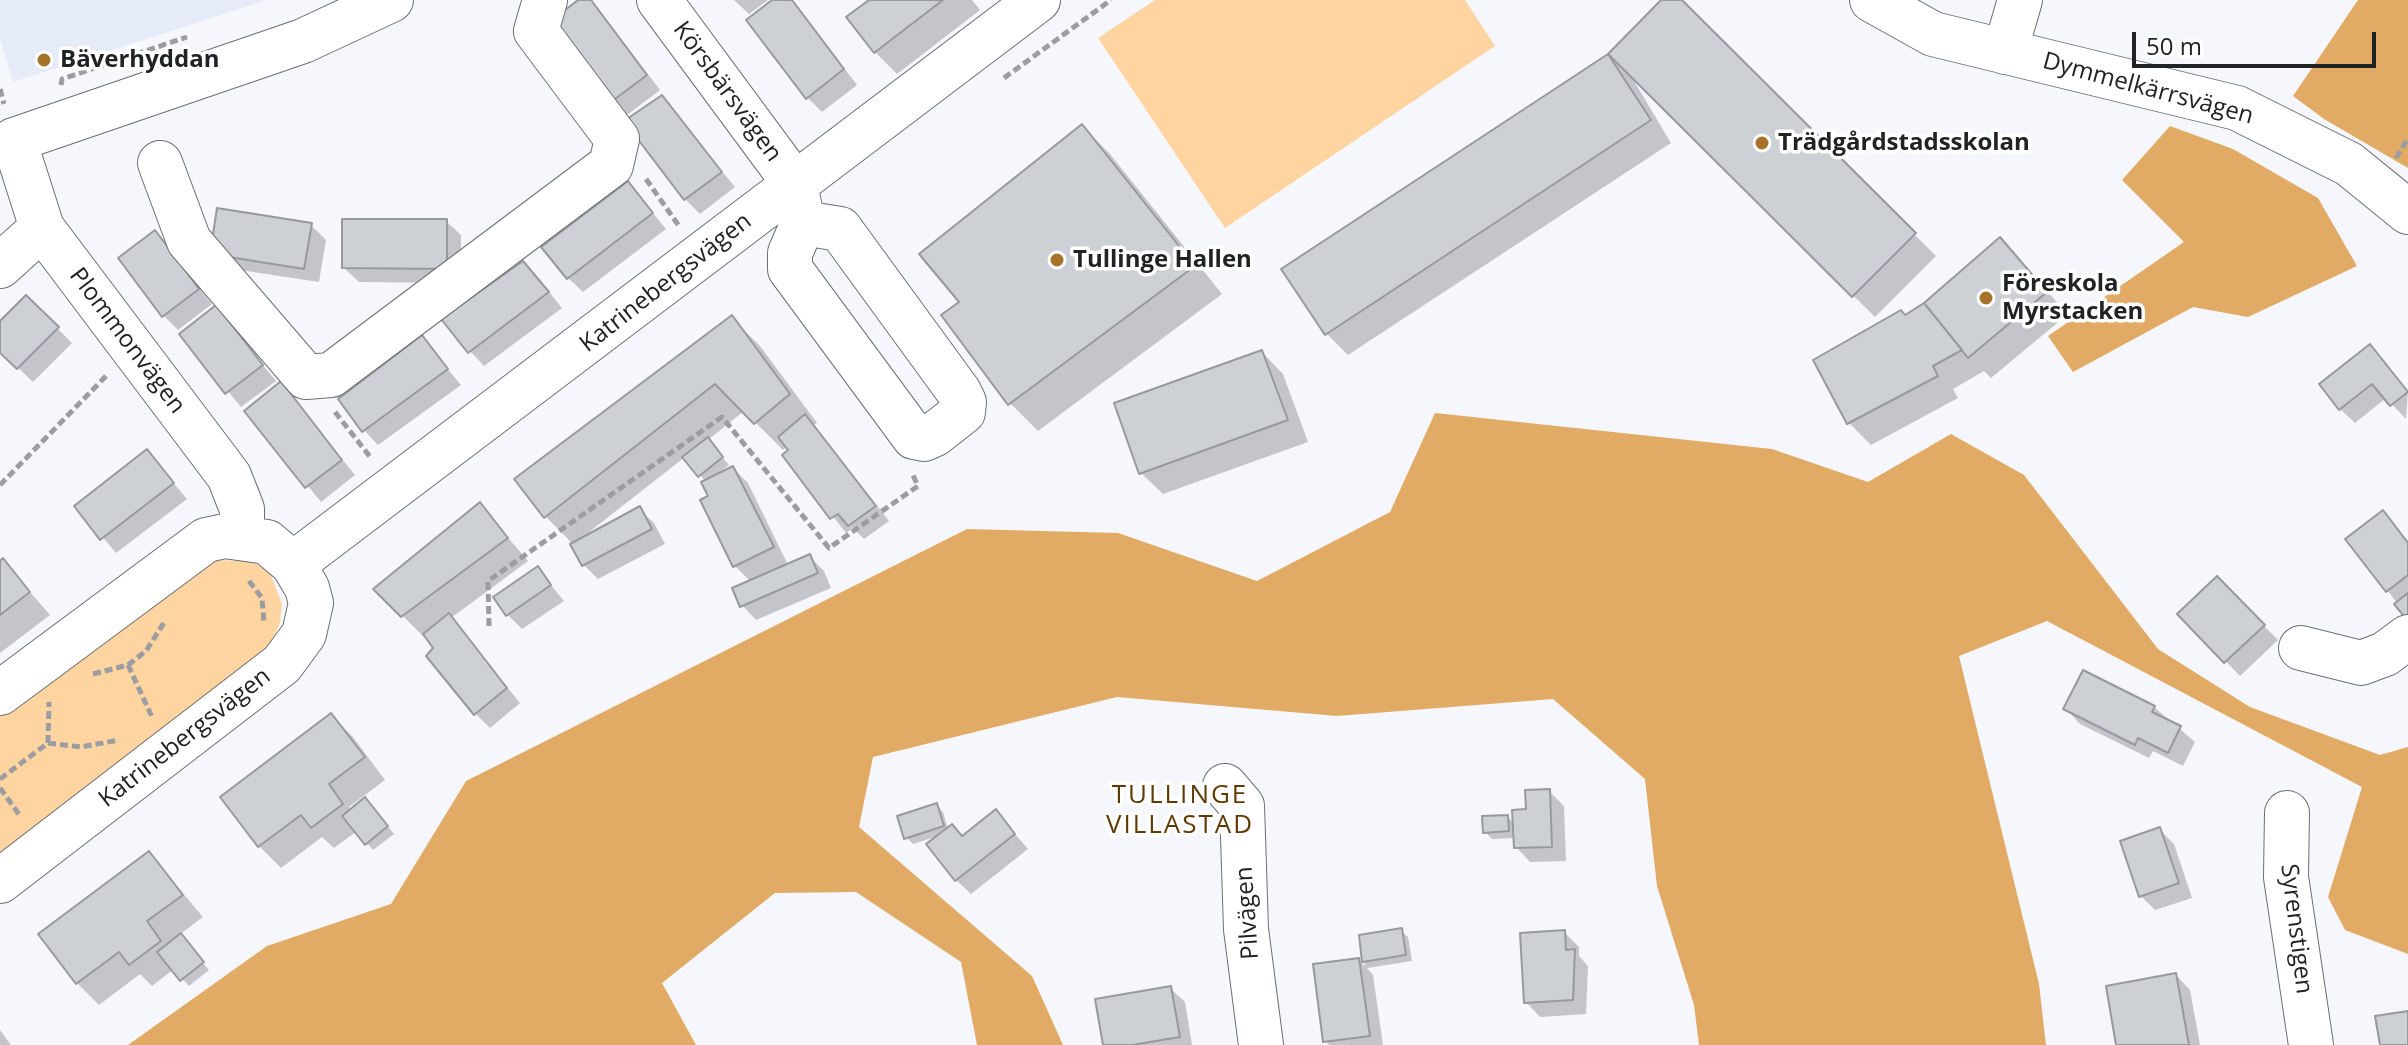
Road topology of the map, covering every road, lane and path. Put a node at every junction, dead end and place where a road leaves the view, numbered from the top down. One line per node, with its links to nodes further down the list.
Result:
1 (391, 0): 10 (street)
2 (545, 0): 11 (street)
3 (659, 0): 13 (street, Körsbärsvägen)
4 (1038, 0): 13 (street, Katrinebergsvägen)
5 (1111, 0): 9 (path)
6 (1872, 0): 8 (street, Dymmelkärrsvägen)
7 (2020, 0): 8 (street)
8 (2005, 52): 14 (street, Dymmelkärrsvägen)
9 (996, 84)
10 (7, 136): 15 (street, Plommonvägen)
11 (617, 139): 16 (path); 19 (street)
12 (160, 163): 19 (street)
13 (799, 204): 20 (street); 20 (street); 24 (street, Katrinebergsvägen)
14 (2408, 212)
15 (42, 228): 17 (street); 18 (street, Plommonvägen)
16 (682, 229)
17 (0, 266)
18 (132, 350): 22 (path); 23 (street, Plommonvägen)
19 (306, 377): 21 (path)
20 (914, 437): 26 (path)
21 (374, 462)
22 (0, 485)
23 (242, 557): 24 (street, Katrinebergsvägen); 27 (path); 32 (street, Katrinebergsvägen)
24 (293, 564): 40 (street, Katrinebergsvägen)
25 (166, 618): 30 (path)
26 (489, 626)
27 (261, 635)
28 (2408, 637): 29 (street)
29 (2301, 648)
30 (130, 668): 31 (path); 34 (path)
31 (88, 676)
32 (0, 693)
33 (59, 693): 36 (path)
34 (156, 726)
35 (125, 738): 36 (path)
36 (48, 743): 37 (path)
37 (0, 779)
38 (1225, 786): 41 (street, Pilvägen)
39 (2287, 813): 42 (street, Syrenstigen)
40 (0, 881)
41 (1261, 1045)
42 (2311, 1045)

